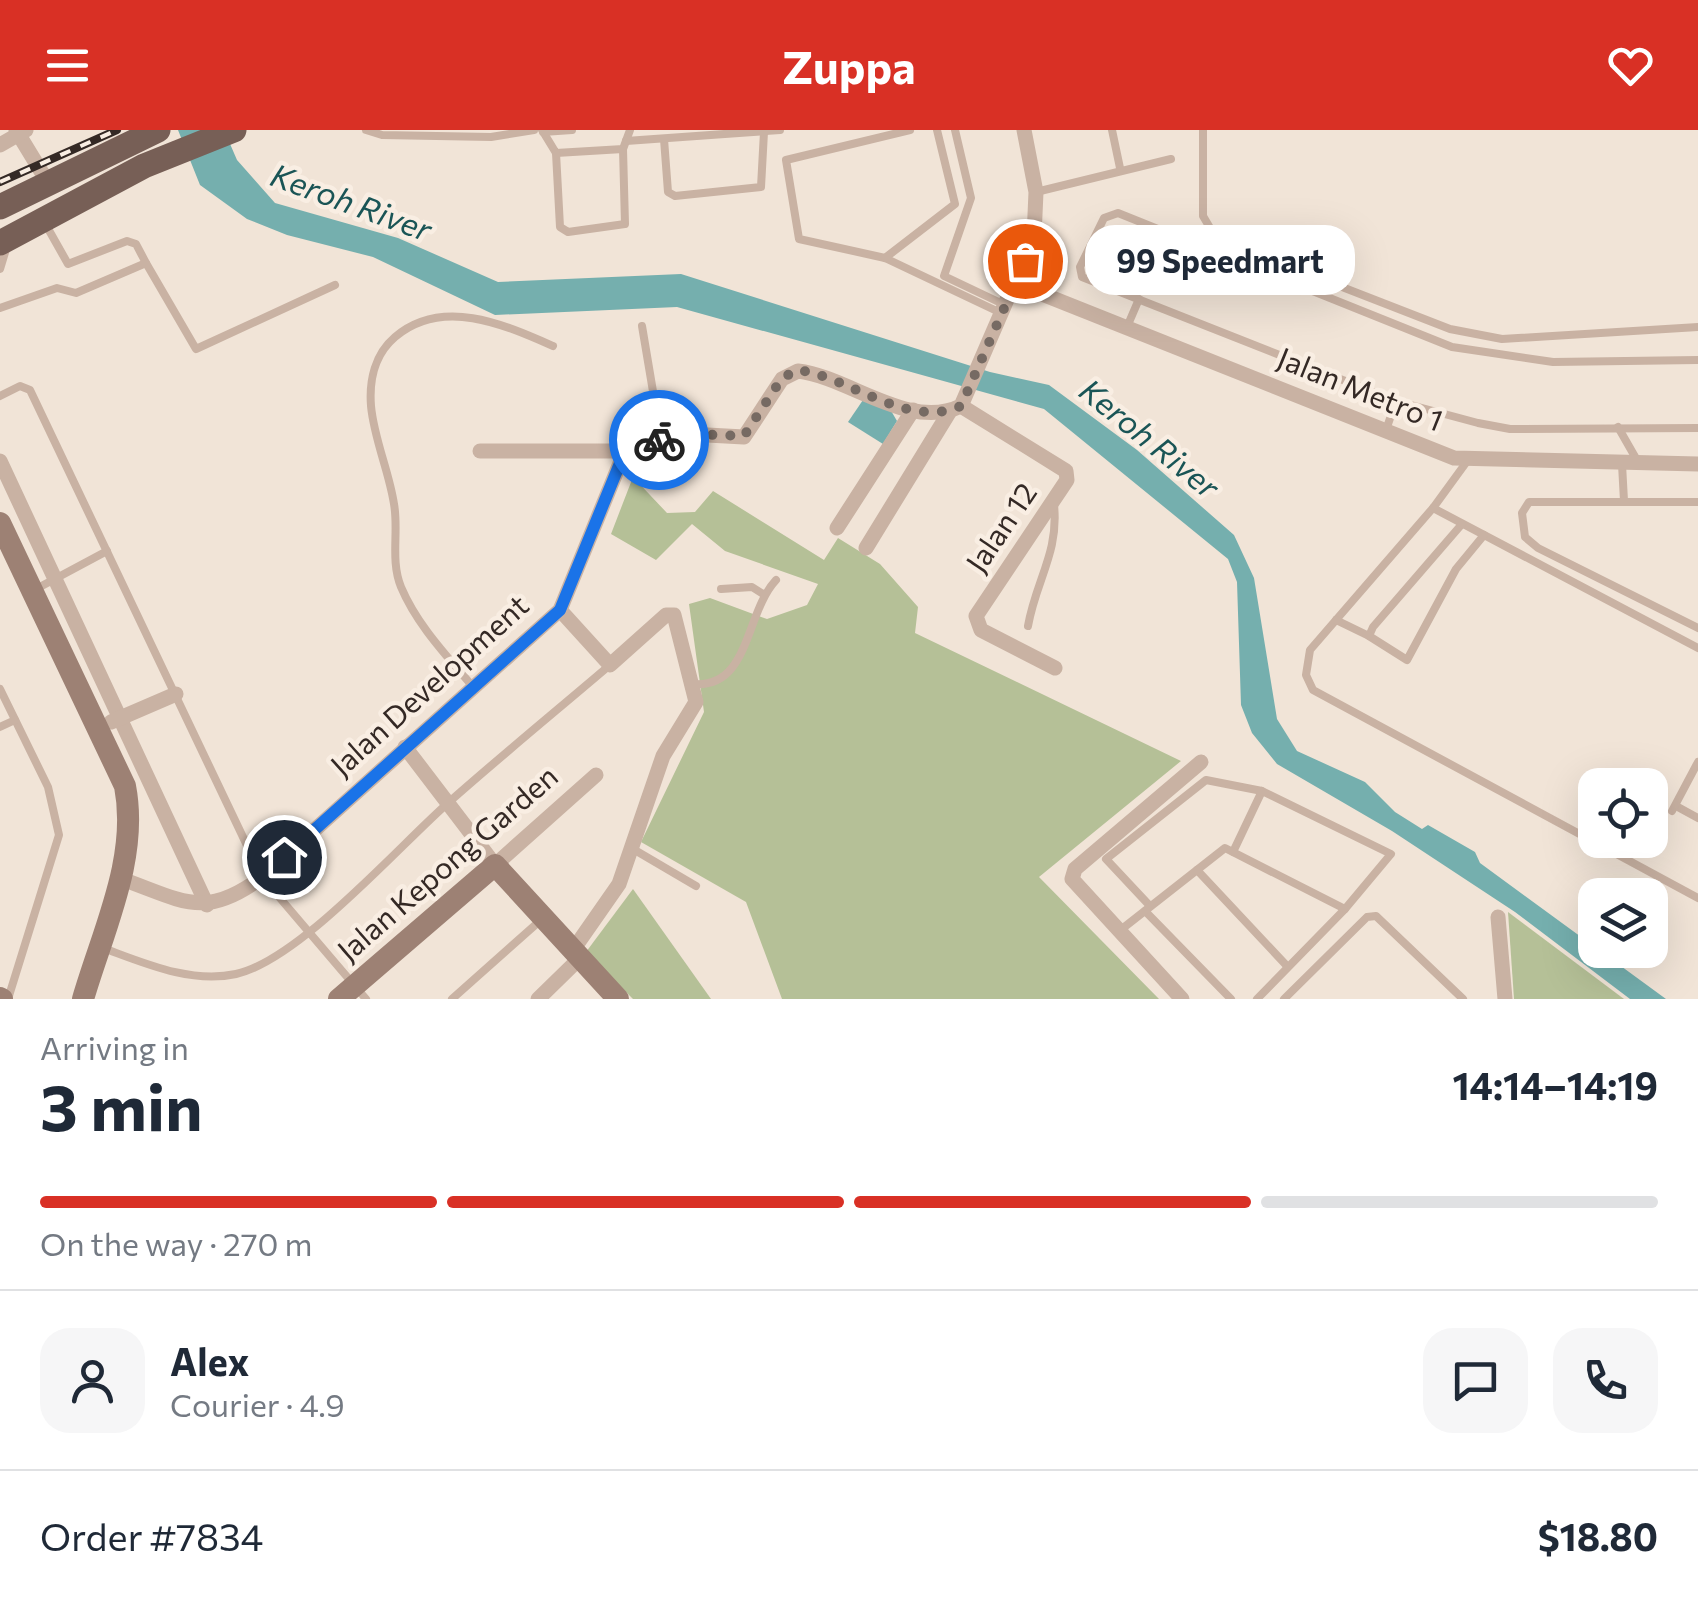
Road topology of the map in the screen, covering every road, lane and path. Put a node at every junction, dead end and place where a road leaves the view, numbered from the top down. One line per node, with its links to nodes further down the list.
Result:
1 (234, 130): 25 (main road)
2 (366, 130): 13 (lane)
3 (572, 130): 13 (lane)
4 (630, 130): 17 (lane)
5 (780, 130): 14 (lane)
6 (910, 130): 27 (lane)
7 (937, 130): 27 (lane)
8 (955, 130): 34 (lane)
9 (1024, 130): 23 (street)
10 (1112, 130): 21 (lane)
11 (1203, 130): 37 (lane)
12 (21, 131): 18 (street); 22 (street)
13 (540, 131): 19 (lane)
14 (764, 132): 16 (lane); 16 (lane)
15 (148, 134): 22 (main road)
16 (664, 139): 17 (lane)
17 (625, 145): 19 (lane); 19 (lane)
18 (0, 146)
19 (556, 153)
20 (1171, 159): 21 (lane)
21 (1120, 168): 23 (lane)
22 (47, 181): 24 (main road)
23 (1036, 192): 30 (street)
24 (0, 207)
25 (42, 218): 26 (main road); 28 (lane)
26 (5, 240): 29 (lane)
27 (885, 258): 34 (lane)
28 (146, 262): 31 (lane); 33 (lane)
29 (0, 269)
30 (1017, 284): 34 (street); 36 (street, Jalan Metro 1)
31 (335, 285)
32 (1139, 299): 36 (lane); 39 (lane); 41 (lane)
33 (0, 308)
34 (1004, 309): 42 (street)
35 (642, 326): 47 (lane)
36 (1127, 327): 46 (street, Jalan Metro 1)
37 (1698, 327)
38 (553, 346): 81 (lane)
39 (1698, 360)
40 (0, 396): 64 (lane)
41 (1396, 401): 44 (lane); 46 (lane)
42 (959, 406): 43 (street); 55 (street, Jalan 12); 63 (street)
43 (913, 410): 47 (street); 61 (street)
44 (1618, 428): 45 (lane); 53 (lane)
45 (1698, 428)
46 (1386, 430): 50 (street, Jalan Metro 1)
47 (661, 439): 49 (street)
48 (480, 451): 49 (street)
49 (625, 451): 70 (street, Jalan Development)
50 (1468, 460): 52 (street, Jalan Metro 1); 58 (lane)
51 (0, 461): 65 (street)
52 (1622, 464): 53 (street, Jalan Metro 1); 56 (lane)
53 (1640, 464): 54 (street, Jalan Metro 1)
54 (1698, 464)
55 (1054, 501): 72 (lane); 78 (street, Jalan 12)
56 (1624, 501): 57 (lane); 73 (lane)
57 (1698, 502)
58 (1433, 508): 60 (lane); 71 (lane)
59 (0, 523): 68 (street)
60 (1462, 524): 62 (lane); 74 (lane)
61 (836, 528)
62 (1484, 535): 75 (lane); 76 (lane)
63 (866, 548)
64 (107, 552): 65 (lane); 83 (lane)
65 (55, 579): 68 (lane); 84 (street)
66 (776, 580): 69 (lane)
67 (720, 589): 69 (lane)
68 (33, 590): 87 (street)
69 (764, 594): 80 (lane)
70 (560, 610): 77 (street); 81 (street, Jalan Development)
71 (1336, 620): 74 (lane); 102 (lane)
72 (1028, 626)
73 (1698, 628)
74 (1370, 636): 76 (lane)
75 (1698, 648)
76 (1406, 660): 79 (lane)
77 (610, 665): 80 (street); 93 (lane)
78 (1054, 668)
79 (1416, 668)
80 (694, 684): 95 (street)
81 (473, 687): 88 (street, Jalan Development)
82 (0, 689): 85 (lane)
83 (176, 694): 84 (street); 100 (lane)
84 (120, 718): 87 (street); 103 (street)
85 (14, 720): 86 (lane); 114 (lane)
86 (0, 727)
87 (97, 728): 99 (street)
88 (404, 747): 93 (street); 100 (street, Jalan Development)
89 (1201, 762): 109 (street)
90 (1698, 762): 94 (lane)
91 (596, 775): 97 (street, Jalan Kepong Garden)
92 (1262, 791): 96 (lane); 104 (lane); 105 (lane)
93 (448, 804): 97 (street); 108 (lane)
94 (1698, 818)
95 (633, 849): 101 (lane); 111 (street)
96 (1232, 852): 98 (lane); 105 (lane)
97 (495, 865): 107 (street); 113 (street, Jalan Kepong Garden)
98 (1197, 870): 104 (lane); 112 (lane)
99 (119, 878): 103 (street); 110 (street)
100 (262, 878): 103 (street, Jalan Development); 108 (lane)
101 (696, 886)
102 (1698, 898)
103 (207, 905)
104 (1148, 909): 109 (lane); 120 (lane)
105 (1345, 909): 112 (lane)
106 (1498, 916): 124 (street)
107 (544, 918): 111 (street); 116 (lane)
108 (308, 932): 110 (lane); 113 (lane)
109 (1118, 932): 119 (street)
110 (98, 946): 115 (street)
111 (577, 954): 117 (street); 118 (street)
112 (1288, 966): 121 (lane)
113 (353, 995)
114 (4, 999)
115 (83, 999)
116 (452, 999)
117 (538, 999)
118 (618, 999)
119 (1182, 999)
120 (1231, 999)
121 (1257, 999)
122 (1284, 999): 123 (lane)
123 (1463, 999)
124 (1505, 999)

